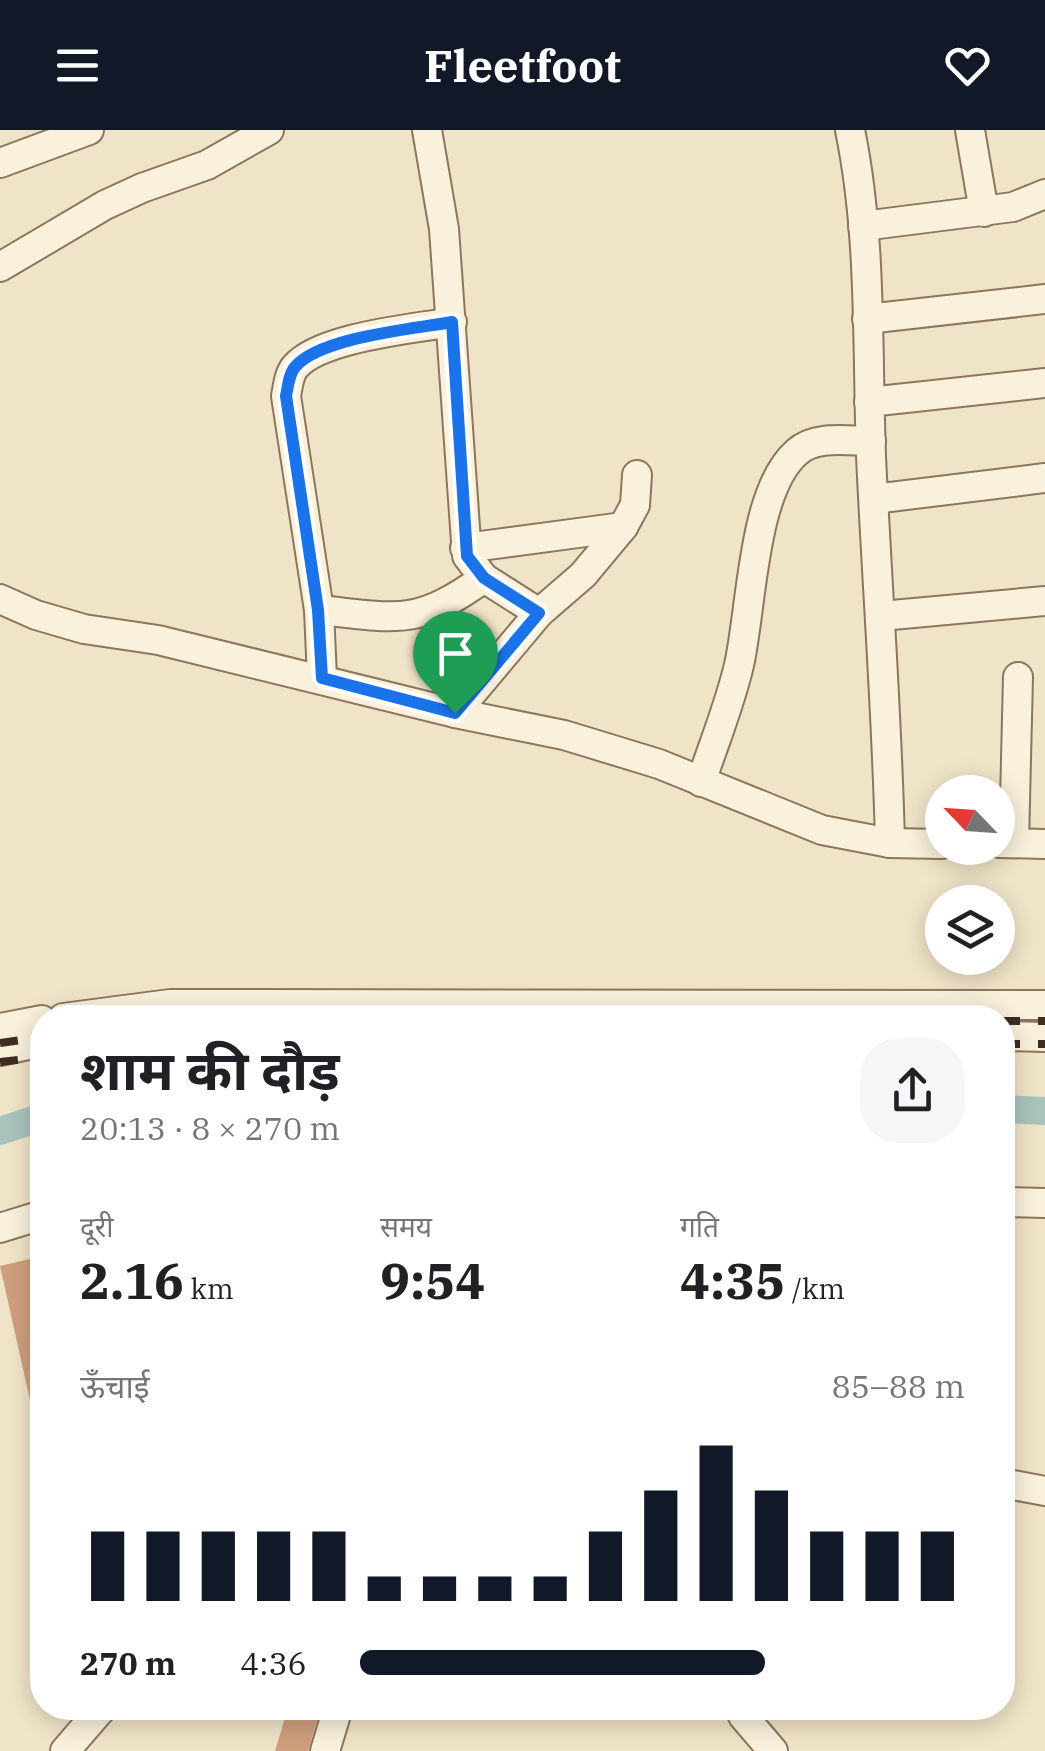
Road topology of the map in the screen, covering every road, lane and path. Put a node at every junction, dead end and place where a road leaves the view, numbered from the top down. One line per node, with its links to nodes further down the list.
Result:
1 (88, 130): 6 (street)
2 (269, 130): 10 (street)
3 (427, 130): 13 (street)
4 (850, 130): 9 (street)
5 (970, 130): 8 (street)
6 (0, 163)
7 (1045, 194): 8 (street)
8 (984, 212): 9 (street)
9 (863, 226): 12 (street)
10 (0, 267)
11 (1045, 299): 12 (street)
12 (867, 320): 15 (street)
13 (452, 322): 21 (street); 25 (street)
14 (1045, 383): 15 (street)
15 (870, 402): 16 (street)
16 (871, 441): 19 (street); 32 (street)
17 (637, 475): 20 (street)
18 (1045, 478): 19 (street)
19 (874, 500): 27 (street)
20 (623, 527): 21 (street); 26 (street)
21 (465, 548): 22 (street)
22 (484, 578): 25 (street); 26 (street)
23 (0, 599): 28 (street)
24 (1045, 601): 27 (street)
25 (318, 610): 28 (street)
26 (539, 613): 30 (street)
27 (881, 616): 34 (street)
28 (322, 678): 30 (street)
29 (1018, 678): 31 (street)
30 (455, 713): 32 (street)
31 (1011, 775)
32 (701, 782): 34 (street)
33 (1015, 842): 36 (street)
34 (890, 844): 35 (street)
35 (925, 844)
36 (1045, 844)
37 (162, 1005): 38 (street)
38 (1045, 1005)
39 (30, 1022): 40 (street)
40 (0, 1028)
41 (1015, 1036): 42 (street)
42 (1045, 1037)
43 (30, 1045): 44 (street)
44 (0, 1051)
45 (1015, 1202): 46 (street)
46 (1045, 1203)
47 (30, 1219): 48 (street)
48 (0, 1228)
49 (92, 1720): 52 (street)
50 (334, 1720): 53 (street)
51 (746, 1720): 54 (street)
52 (65, 1751)
53 (324, 1751)
54 (773, 1751)

